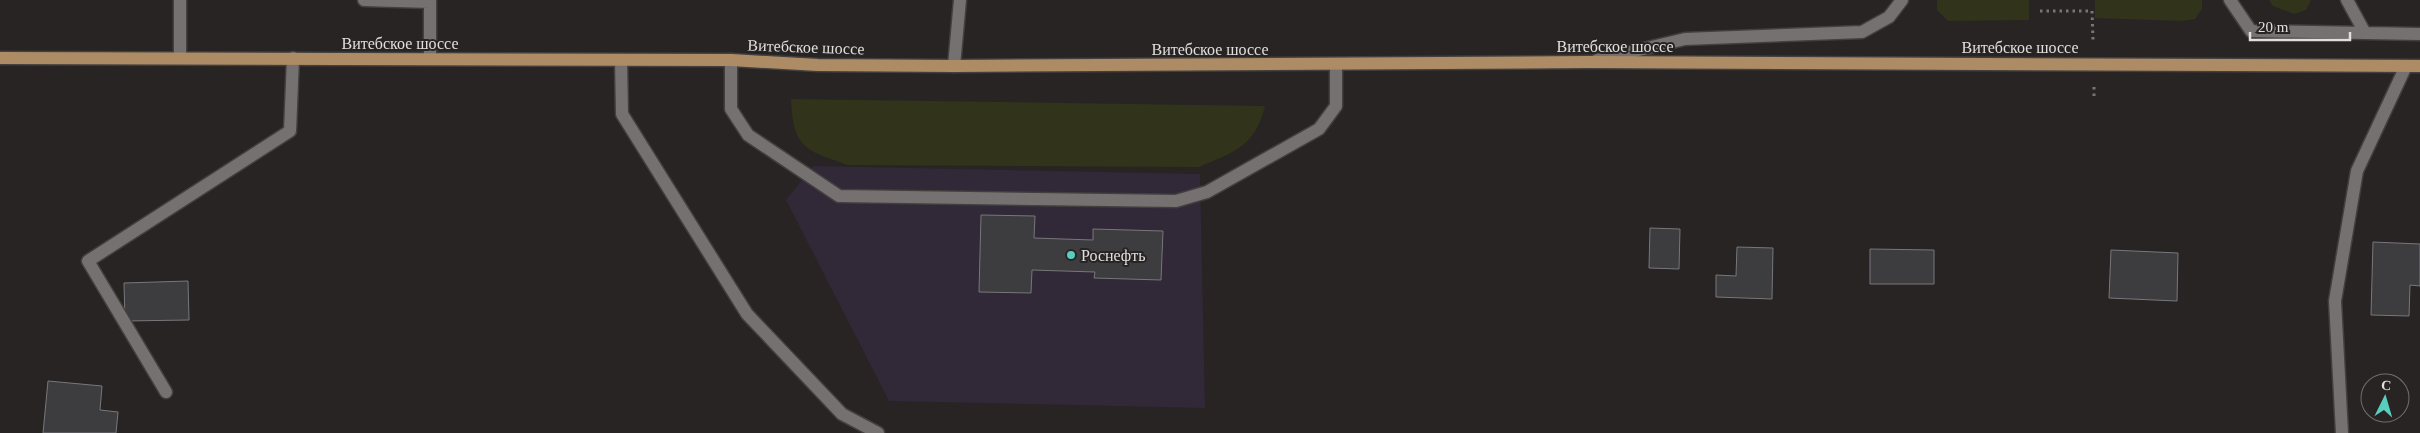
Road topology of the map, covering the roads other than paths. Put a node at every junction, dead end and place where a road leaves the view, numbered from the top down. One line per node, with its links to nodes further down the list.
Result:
1 (180, 0): 11 (street)
2 (364, 0): 7 (street)
3 (960, 0): 18 (street)
4 (1902, 0): 16 (street)
5 (2230, 0): 8 (street)
6 (2346, 0): 8 (street)
7 (430, 1): 13 (street)
8 (2365, 33): 9 (street)
9 (2420, 34)
10 (0, 58): 11 (main road, Витебское шоссе)
11 (180, 58): 12 (main road, Витебское шоссе)
12 (293, 58): 13 (main road, Витебское шоссе); 21 (street)
13 (430, 59): 14 (main road, Витебское шоссе)
14 (621, 60): 15 (main road, Витебское шоссе); 22 (street)
15 (731, 60): 17 (street); 18 (main road, Витебское шоссе)
16 (1588, 62): 17 (main road, Витебское шоссе); 19 (main road, Витебское шоссе)
17 (1336, 65): 18 (main road, Витебское шоссе)
18 (954, 66)
19 (2406, 66): 20 (main road, Витебское шоссе); 23 (street)
20 (2420, 66)
21 (166, 392)
22 (878, 433)
23 (2342, 433)

